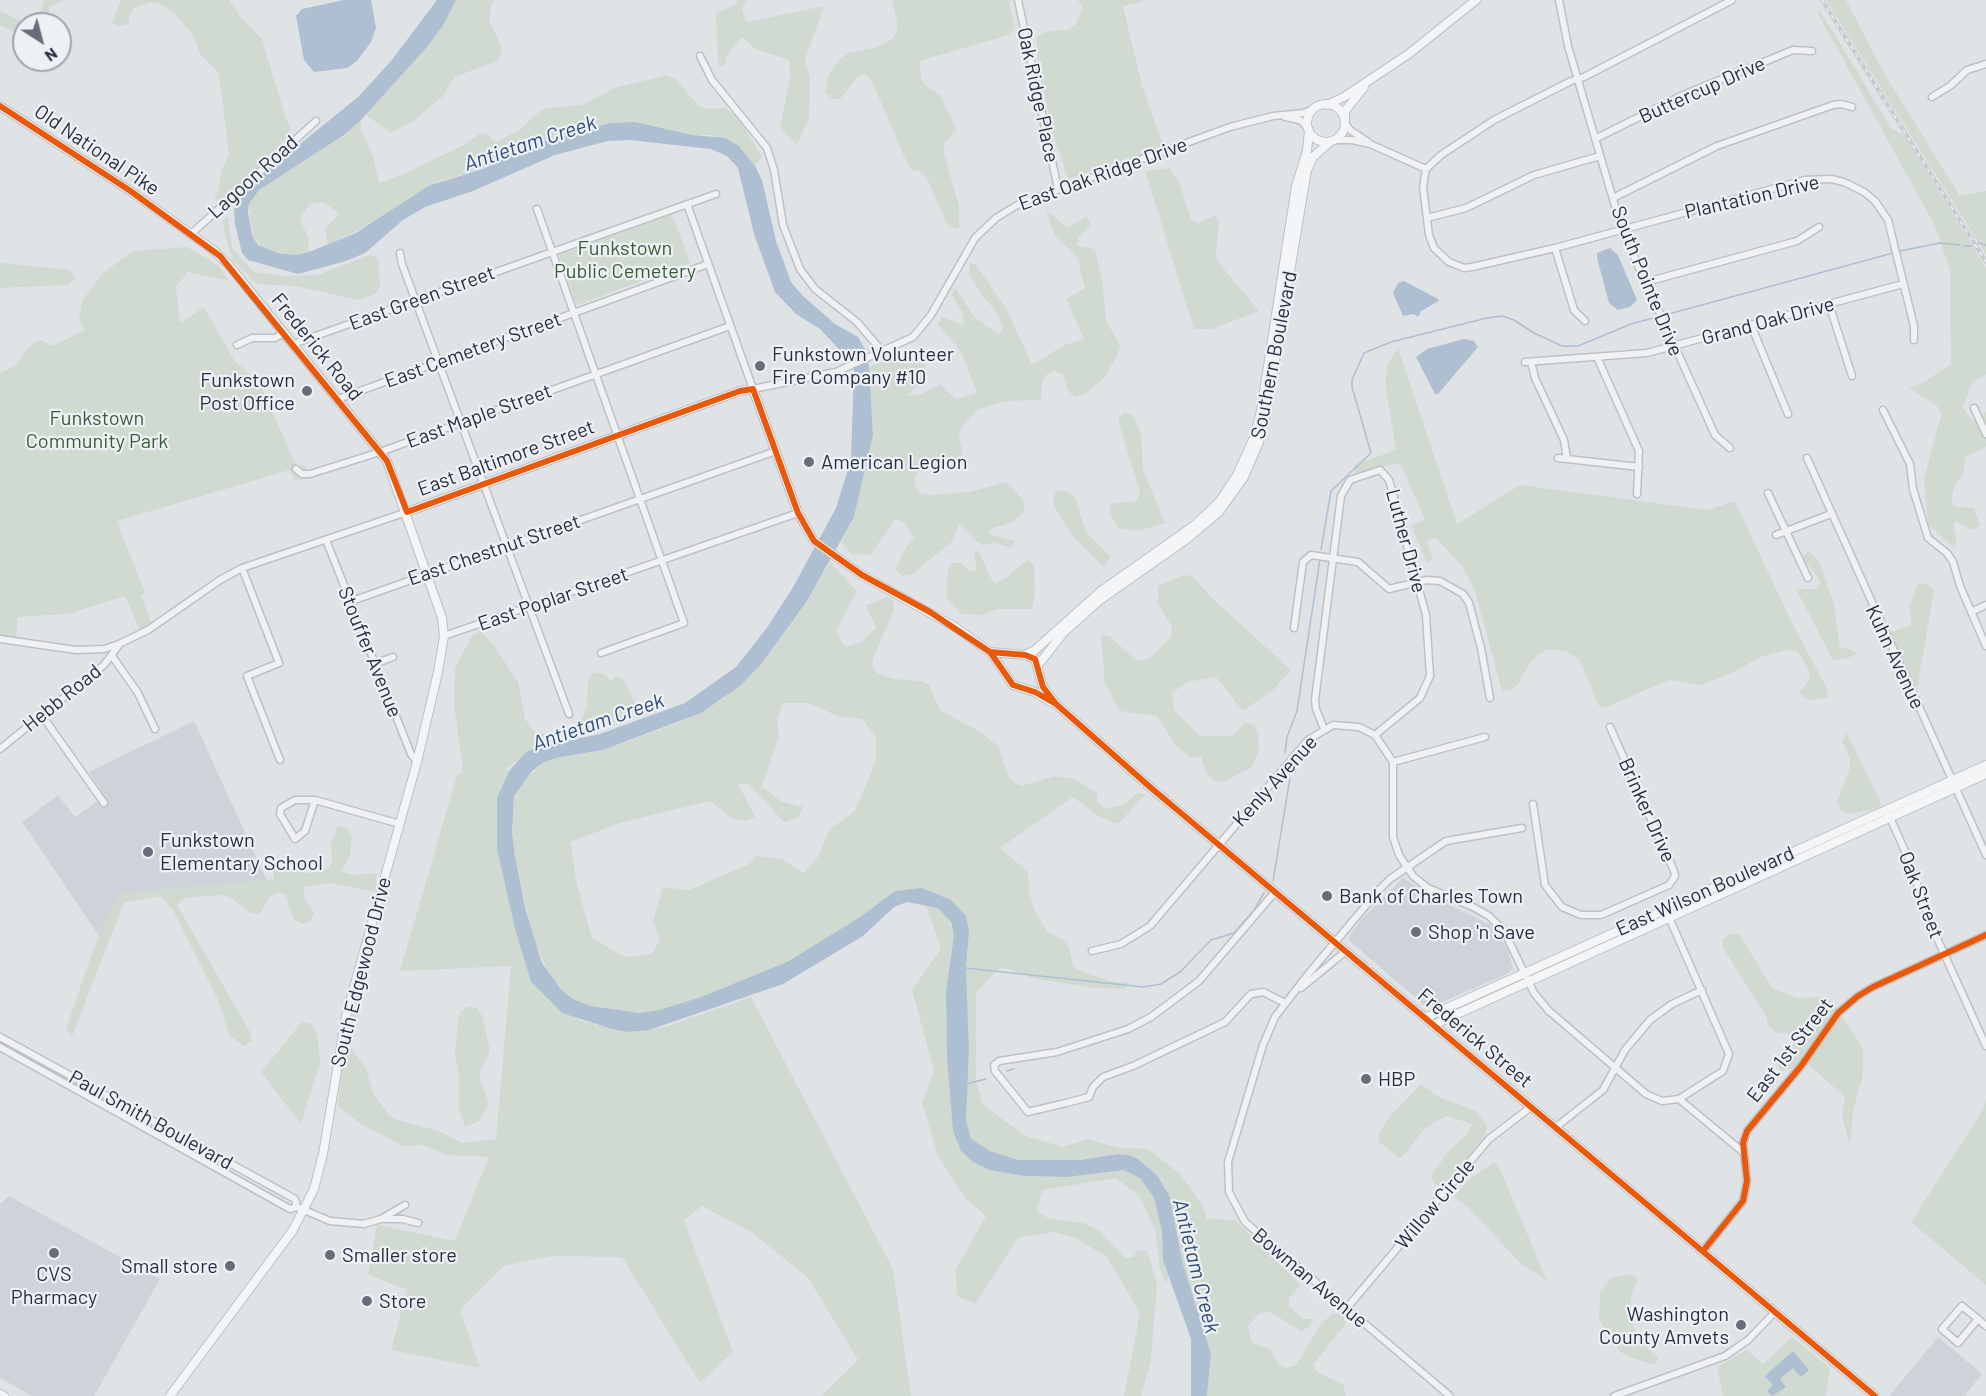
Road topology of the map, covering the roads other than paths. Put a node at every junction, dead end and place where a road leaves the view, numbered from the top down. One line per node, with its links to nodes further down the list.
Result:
1 (1018, 0): 24 (street, Oak Ridge Place)
2 (1476, 0): 8 (main road)
3 (1559, 0): 9 (street, South Pointe Drive)
4 (1732, 0): 9 (street)
5 (1812, 51): 20 (street, Buttercup Drive)
6 (700, 56): 51 (street)
7 (1986, 64): 10 (street)
8 (1371, 78): 11 (main road); 17 (main road)
9 (1578, 79): 20 (street, South Pointe Drive); 23 (street)
10 (1932, 97)
11 (1327, 105): 14 (main road); 17 (main road)
12 (0, 106): 30 (main road, Old National Pike)
13 (1852, 107): 26 (street)
14 (1315, 108): 15 (street, East Oak Ridge Drive); 18 (main road, Southern Boulevard)
15 (1282, 116): 18 (street); 24 (street, East Oak Ridge Drive)
16 (316, 121): 33 (street, Lagoon Road)
17 (1345, 121): 19 (main road, Southern Boulevard); 21 (street)
18 (1309, 130): 19 (main road); 100 (main road, Southern Boulevard)
19 (1333, 140): 21 (street); 104 (main road, Southern Boulevard)
20 (1595, 140): 22 (street, South Pointe Drive)
21 (1370, 144): 23 (street)
22 (1600, 156): 26 (street, South Pointe Drive); 29 (street)
23 (1426, 169): 29 (street, Plantation Drive)
24 (1058, 189): 51 (street, East Oak Ridge Drive)
25 (716, 194): 27 (street, East Green Street)
26 (1613, 198): 32 (street, South Pointe Drive)
27 (687, 204): 35 (street, East Green Street); 37 (street)
28 (537, 209): 35 (street)
29 (1427, 218): 34 (street, Plantation Drive)
30 (176, 223): 33 (main road, Frederick Road)
31 (1819, 227): 38 (street)
32 (1622, 230): 34 (street, Plantation Drive); 38 (street, South Pointe Drive); 39 (street, Plantation Drive)
33 (191, 234): 46 (main road, Frederick Road)
34 (1555, 248): 43 (street)
35 (552, 251): 40 (street, East Green Street); 42 (street)
36 (400, 252): 40 (street)
37 (708, 264): 42 (street, East Cemetery Street); 45 (street)
38 (1646, 282): 50 (street, South Pointe Drive)
39 (1903, 284): 41 (street, Grand Oak Drive); 47 (street, Plantation Drive)
40 (416, 301): 48 (street, East Green Street); 53 (street)
41 (1828, 304): 44 (street, Grand Oak Drive); 55 (street)
42 (574, 313): 53 (street, East Cemetery Street); 54 (street)
43 (1585, 321)
44 (1751, 325): 50 (street, Grand Oak Drive); 60 (street)
45 (730, 326): 54 (street, East Maple Street); 56 (street)
46 (284, 333): 48 (main road, Frederick Road); 49 (street)
47 (1914, 340)
48 (293, 344): 57 (main road, Frederick Road)
49 (237, 345)
50 (1673, 346): 52 (street, Grand Oak Drive); 64 (street, South Pointe Drive)
51 (879, 351): 56 (street, East Oak Ridge Drive)
52 (1597, 357): 69 (street, Grand Oak Drive); 70 (street)
53 (438, 362): 57 (street, East Cemetery Street); 61 (street)
54 (596, 375): 61 (street, East Maple Street); 63 (street)
55 (1852, 376)
56 (753, 389): 63 (main road, East Baltimore Street); 65 (main road)
57 (338, 399): 66 (main road, Frederick Road)
58 (1974, 408): 62 (street)
59 (1883, 410): 92 (street)
60 (1788, 414)
61 (461, 423): 66 (street, East Maple Street); 72 (street)
62 (1986, 434)
63 (617, 436): 72 (main road, East Baltimore Street); 75 (street)
64 (1730, 448)
65 (776, 451): 75 (street, East Chestnut Street); 77 (main road)
66 (380, 452): 71 (street, East Maple Street); 76 (main road, Frederick Road)
67 (1557, 458): 69 (street)
68 (1807, 458): 78 (street, Kuhn Avenue)
69 (1567, 459): 70 (street)
70 (1640, 467): 74 (street)
71 (296, 469)
72 (484, 484): 76 (main road, East Baltimore Street); 82 (street)
73 (1768, 493): 79 (street)
74 (1637, 494)
75 (640, 499): 82 (street, East Chestnut Street); 84 (street)
76 (407, 512): 81 (street, East Baltimore Street); 86 (main road, South Edgewood Drive)
77 (798, 513): 84 (street, East Poplar Street); 98 (main road)
78 (1831, 514): 79 (street); 123 (street, Kuhn Avenue)
79 (1788, 531): 80 (street); 87 (street)
80 (1776, 534)
81 (326, 540): 85 (street, East Baltimore Street); 89 (street, Stouffer Avenue)
82 (507, 547): 86 (street, East Chestnut Street); 91 (street)
83 (1333, 556): 88 (street); 88 (street, Luther Drive); 93 (street); 114 (street, Luther Drive)
84 (662, 561): 91 (street, East Poplar Street); 99 (street)
85 (242, 568): 96 (street, East Baltimore Street); 118 (street)
86 (427, 574): 89 (street, East Chestnut Street); 94 (main road, South Edgewood Drive)
87 (1808, 578)
88 (1418, 582): 108 (street); 115 (street, Luther Drive)
89 (349, 602): 103 (street, Stouffer Avenue)
90 (1986, 605): 92 (street)
91 (530, 608): 94 (street, East Poplar Street); 111 (street)
92 (1971, 612): 97 (street)
93 (1294, 628)
94 (444, 636): 119 (main road, South Edgewood Drive)
95 (0, 639): 96 (street, East Baltimore Street)
96 (119, 644): 101 (street, Hebb Road)
97 (1986, 646)
98 (990, 652): 100 (main road); 106 (main road)
99 (602, 653)
100 (1022, 655): 104 (main road); 106 (main road)
101 (112, 656): 110 (street, Hebb Road); 113 (street)
102 (393, 657): 103 (street)
103 (374, 664): 119 (street, Stouffer Avenue)
104 (1039, 664): 105 (main road)
105 (1040, 675): 107 (main road); 109 (main road, Frederick Street)
106 (1007, 676): 107 (main road)
107 (1024, 689): 109 (main road, Frederick Street)
108 (1490, 698)
109 (1056, 704): 131 (main road, Frederick Street)
110 (42, 714): 117 (street, Hebb Road); 125 (street)
111 (569, 714)
112 (1610, 727): 126 (street, Brinker Drive)
113 (155, 729)
114 (1324, 729): 115 (street, Kenly Avenue); 131 (street, Kenly Avenue)
115 (1375, 735): 120 (street)
116 (1485, 737): 120 (street)
117 (0, 749)
118 (280, 760)
119 (417, 762): 129 (main road, South Edgewood Drive)
120 (1393, 762): 133 (street)
121 (1986, 765): 123 (main road, East Wilson Boulevard)
122 (1986, 774): 123 (main road, East Wilson Boulevard)
123 (1953, 784): 127 (main road, East Wilson Boulevard); 128 (main road, East Wilson Boulevard); 132 (street, Kuhn Avenue)
124 (315, 800): 124 (street); 129 (street)
125 (104, 803)
126 (1533, 804)
127 (1887, 808): 128 (street, Oak Street); 135 (main road, East Wilson Boulevard)
128 (1890, 817): 136 (main road, East Wilson Boulevard); 141 (street, Oak Street)
129 (400, 824): 161 (main road, South Edgewood Drive)
130 (1522, 828): 133 (street, Bowman Avenue)
131 (1219, 845): 134 (main road, Frederick Street); 139 (street, Kenly Avenue)
132 (1986, 855)
133 (1406, 868): 138 (street, Bowman Avenue); 142 (street)
134 (1275, 892): 138 (main road, Frederick Street); 146 (street)
135 (1665, 909): 136 (street); 142 (main road, East Wilson Boulevard)
136 (1669, 918): 143 (main road, East Wilson Boulevard); 144 (street)
137 (1986, 935): 141 (street, East 1st Street)
138 (1335, 942): 140 (main road, Frederick Street); 146 (street, Bowman Avenue)
139 (1092, 951)
140 (1346, 951): 146 (street); 148 (main road, Frederick Street)
141 (1945, 955): 151 (street, Oak Street); 159 (street, East 1st Street)
142 (1524, 973): 143 (street); 145 (main road, East Wilson Boulevard)
143 (1528, 982): 147 (main road, East Wilson Boulevard); 153 (street)
144 (1701, 990): 153 (street); 154 (street)
145 (1483, 991): 147 (main road); 148 (main road, East Wilson Boulevard)
146 (1286, 1002): 165 (street, Bowman Avenue)
147 (1460, 1013): 149 (main road, East Wilson Boulevard)
148 (1425, 1018): 149 (main road, Frederick Street)
149 (1433, 1025): 156 (main road, Frederick Street)
150 (0, 1037): 155 (street, Paul Smith Boulevard)
151 (1986, 1046)
152 (0, 1047): 157 (street, Paul Smith Boulevard)
153 (1616, 1068): 154 (street); 158 (street)
154 (1679, 1099): 159 (street)
155 (122, 1104): 157 (street); 161 (street, Paul Smith Boulevard)
156 (1531, 1107): 158 (main road, Frederick Street); 165 (street, Willow Circle)
157 (117, 1111): 161 (street, Paul Smith Boulevard)
158 (1556, 1127): 164 (main road, Frederick Street)
159 (1743, 1152): 164 (street, East 1st Street)
160 (405, 1205): 162 (street, Paul Smith Boulevard)
161 (301, 1209): 162 (street, Paul Smith Boulevard); 169 (main road, South Edgewood Drive)
162 (381, 1219): 163 (street)
163 (418, 1223)
164 (1703, 1251): 166 (main road, Frederick Street)
165 (1346, 1309): 170 (street, Bowman Avenue)
166 (1775, 1312): 171 (street); 172 (main road, Frederick Street)
167 (1978, 1319): 167 (street); 168 (street)
168 (1986, 1326)
169 (170, 1396)
170 (1450, 1396)
171 (1614, 1396)
172 (1875, 1396)

